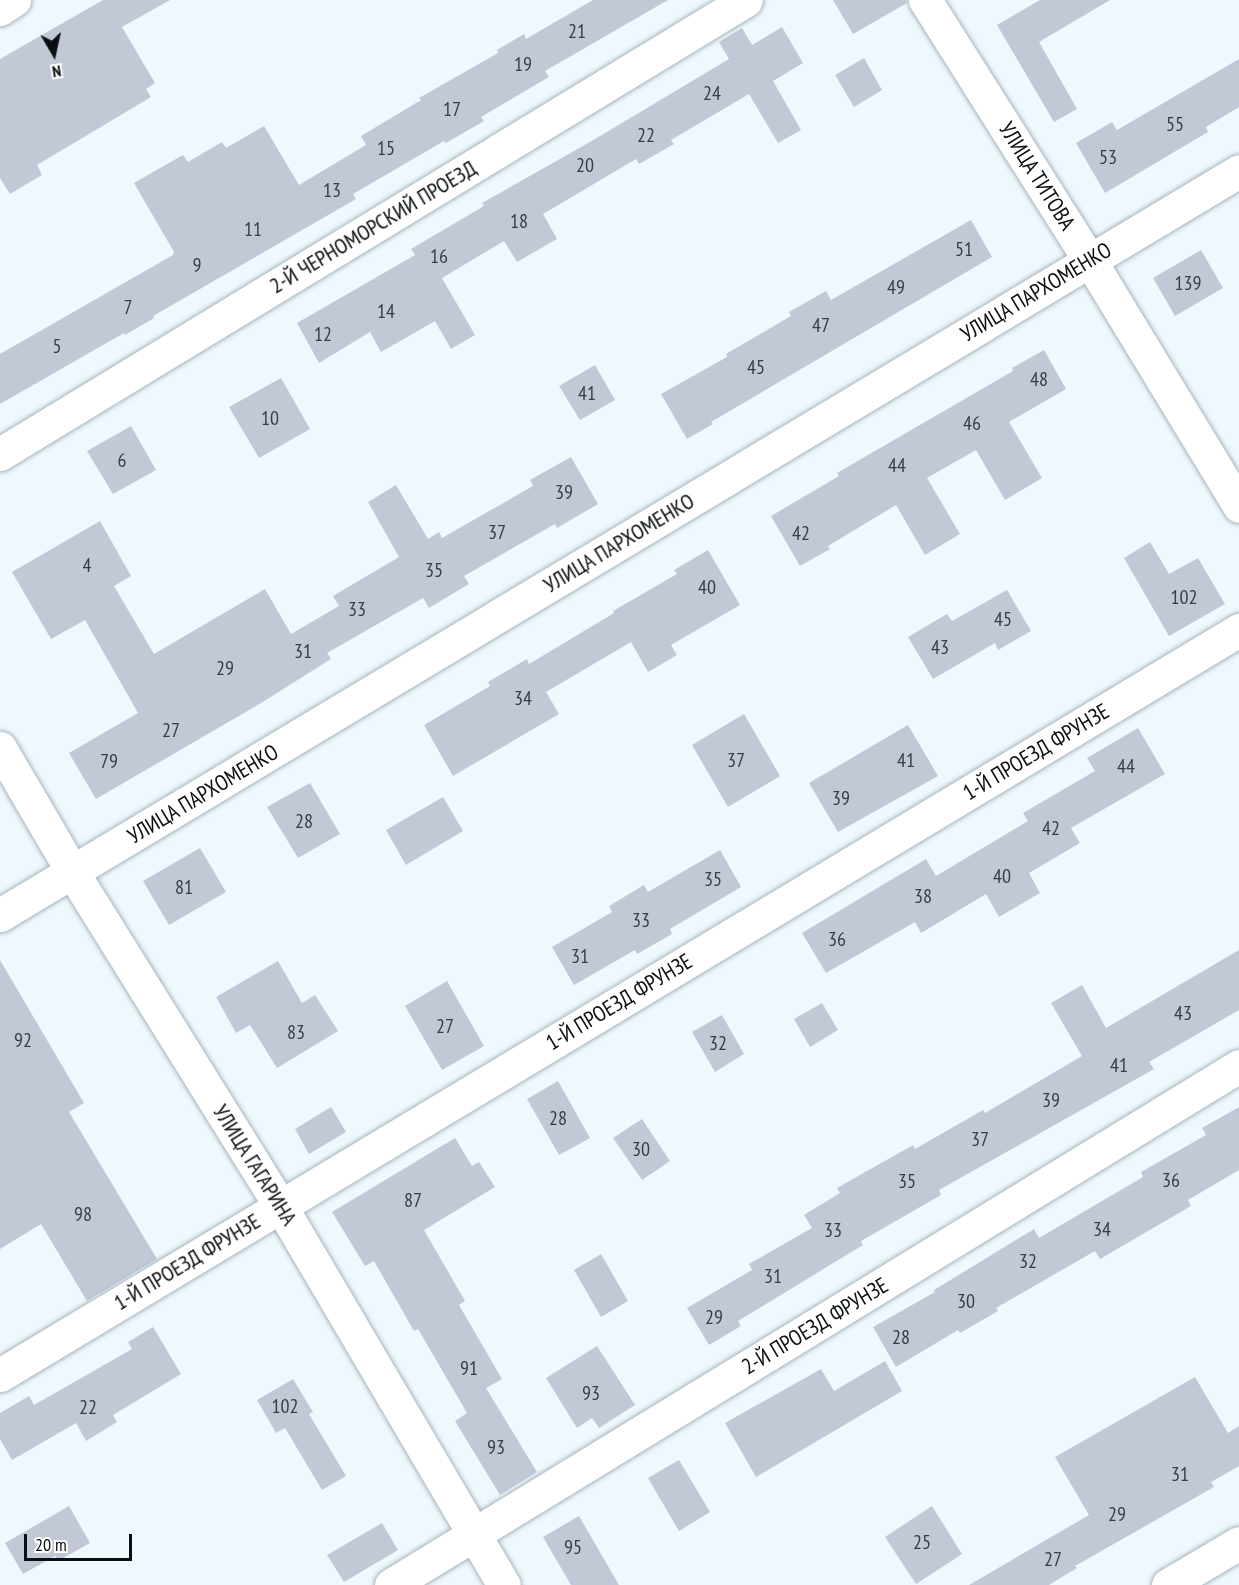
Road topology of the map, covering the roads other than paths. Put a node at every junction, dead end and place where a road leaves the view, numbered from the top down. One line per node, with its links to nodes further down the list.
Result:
1 (14, 0): 4 (street)
2 (746, 0): 7 (street, 2-Й ЧЕРНОМОРСКИЙ ПРОЕЗД)
3 (926, 0): 6 (street, УЛИЦА ТИТОВА)
4 (0, 9)
5 (1239, 171): 6 (street, УЛИЦА ПАРХОМЕНКО)
6 (1089, 259): 8 (street, УЛИЦА ТИТОВА); 11 (street, УЛИЦА ПАРХОМЕНКО)
7 (0, 454)
8 (1239, 506)
9 (1239, 630): 14 (street, 1-Й ПРОЕЗД ФРУНЗЕ)
10 (0, 748): 11 (street, УЛИЦА ГАГАРИНА)
11 (73, 873): 12 (street, УЛИЦА ПАРХОМЕНКО); 14 (street, УЛИЦА ГАГАРИНА)
12 (0, 915)
13 (1239, 1066): 16 (street, 2-Й ПРОЕЗД ФРУНЗЕ)
14 (280, 1205): 15 (street, 1-Й ПРОЕЗД ФРУНЗЕ); 16 (street, УЛИЦА ГАГАРИНА)
15 (0, 1375)
16 (476, 1533): 18 (street, 2-Й ПРОЕЗД ФРУНЗЕ); 19 (street, УЛИЦА ГАГАРИНА)
17 (1239, 1543): 20 (street)
18 (390, 1585)
19 (504, 1585)
20 (1168, 1585)

